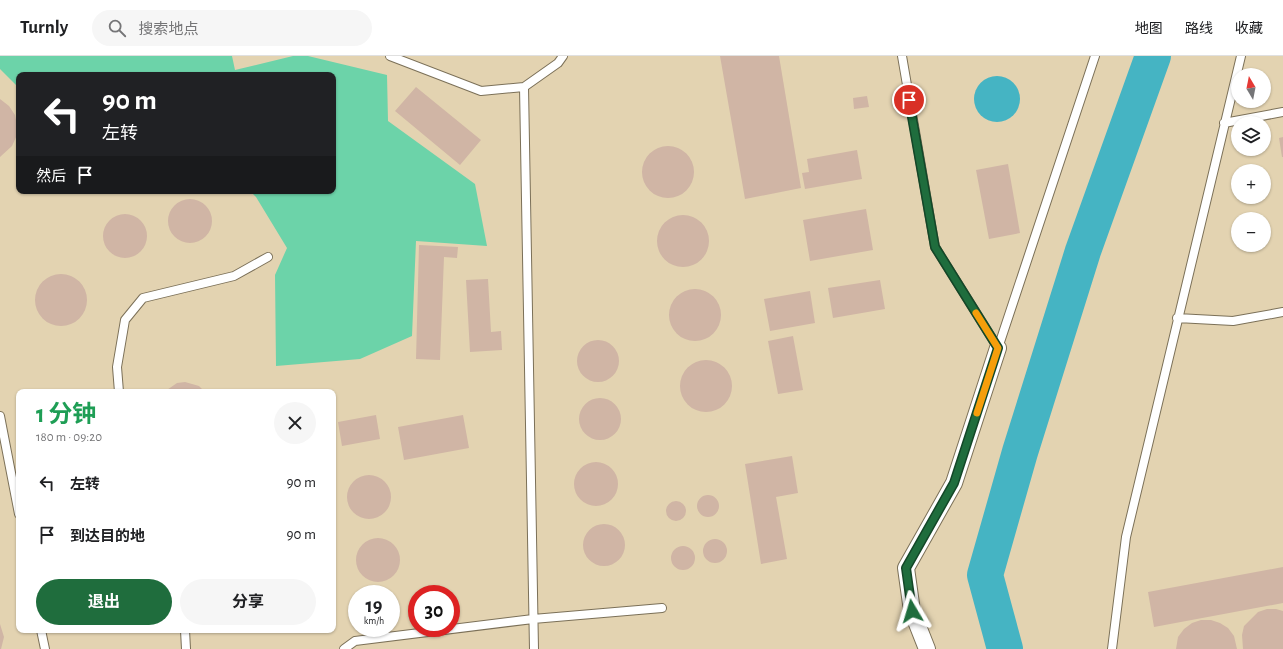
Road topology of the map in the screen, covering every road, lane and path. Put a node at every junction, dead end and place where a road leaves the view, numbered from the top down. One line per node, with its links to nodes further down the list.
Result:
1 (390, 56): 6 (lane)
2 (563, 56): 6 (lane)
3 (902, 56): 12 (lane)
4 (1095, 56): 12 (lane)
5 (1241, 56): 8 (lane)
6 (524, 88): 17 (lane)
7 (1283, 112): 8 (lane)
8 (1224, 123): 11 (lane)
9 (268, 257): 13 (lane)
10 (1283, 312): 11 (lane)
11 (1177, 318): 25 (lane)
12 (998, 348): 24 (street)
13 (119, 389)
14 (0, 416): 15 (lane)
15 (16, 499)
16 (662, 608): 17 (lane)
17 (533, 619): 22 (lane); 23 (lane)
18 (42, 633): 20 (lane)
19 (185, 633): 21 (lane)
20 (45, 649)
21 (186, 649)
22 (344, 649)
23 (534, 649)
24 (927, 649)
25 (1112, 649)

